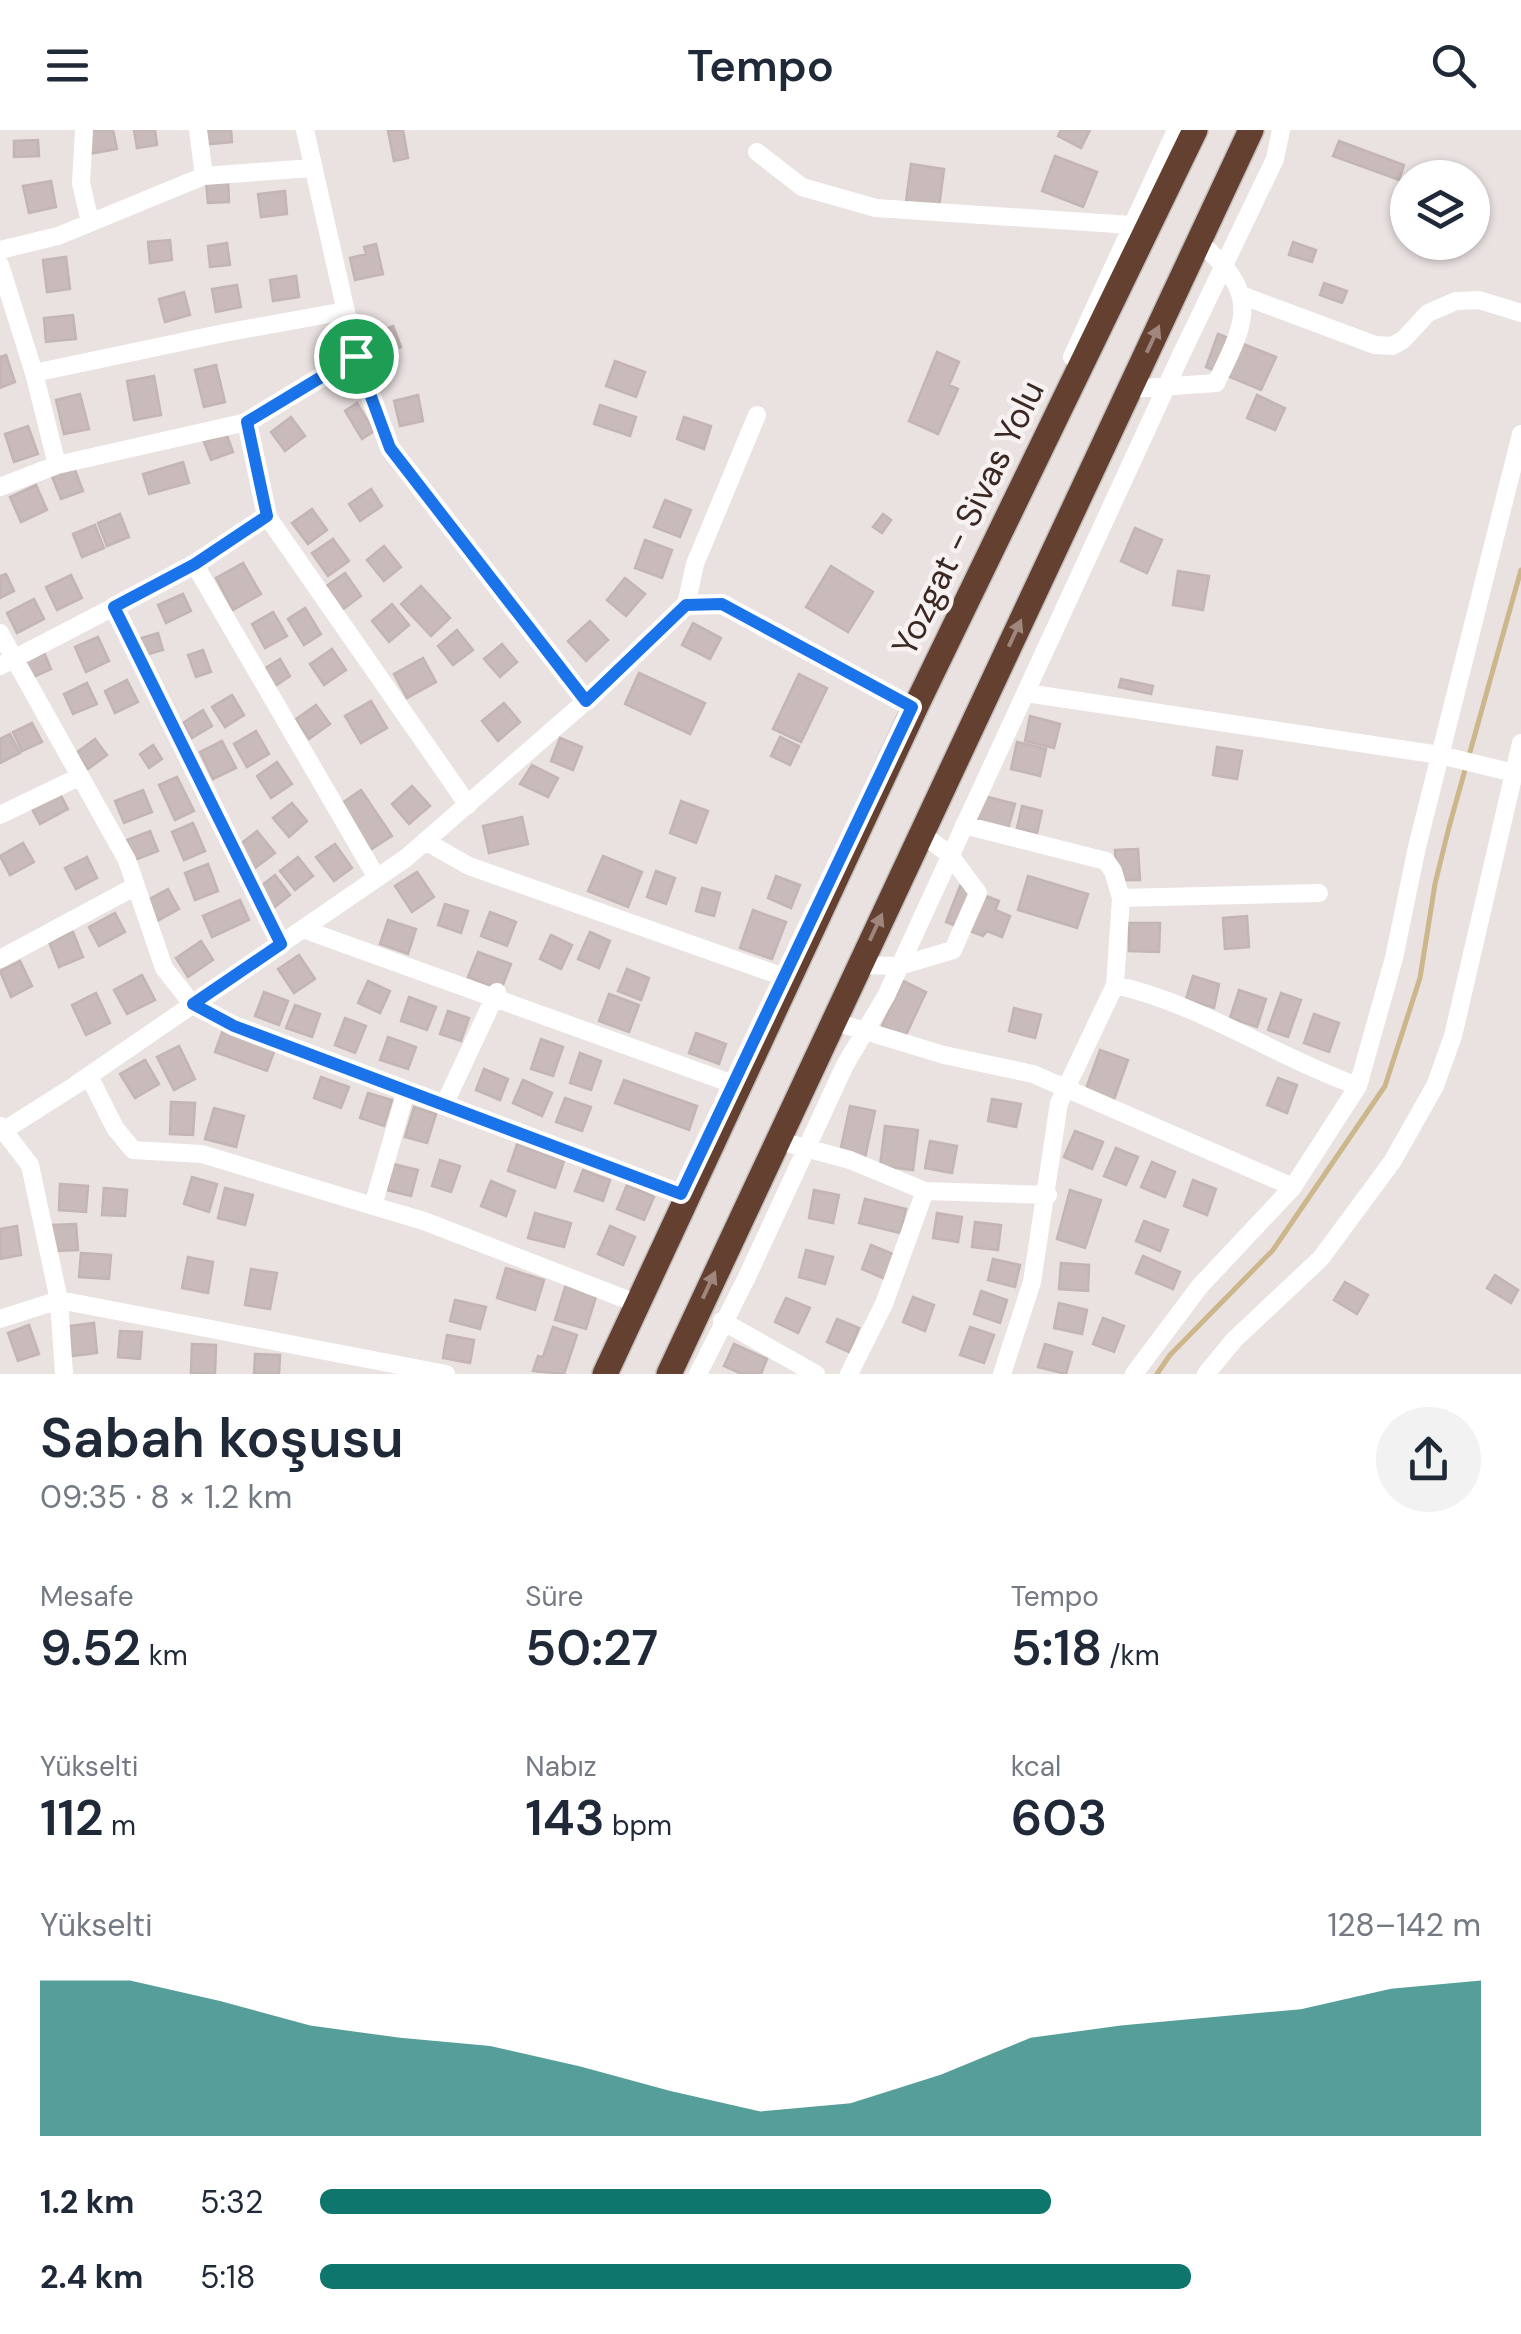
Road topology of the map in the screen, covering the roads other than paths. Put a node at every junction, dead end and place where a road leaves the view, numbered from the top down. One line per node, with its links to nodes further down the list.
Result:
1 (84, 130): 11 (street)
2 (198, 130): 10 (street)
3 (306, 130): 9 (street)
4 (1176, 130): 12 (street)
5 (1195, 130): 84 (highway, Yozgat - Sivas Yolu)
6 (1252, 130): 13 (highway)
7 (1281, 130): 15 (street)
8 (757, 152): 12 (street)
9 (312, 168): 10 (street); 18 (street)
10 (204, 176): 11 (street)
11 (90, 222): 14 (street)
12 (1131, 225): 37 (street)
13 (1199, 242): 15 (street); 23 (highway, one-way to 13)
14 (0, 250)
15 (1225, 264): 17 (street); 22 (street)
16 (0, 265): 21 (street)
17 (1241, 295): 19 (street); 22 (street)
18 (345, 311): 20 (street); 21 (street)
19 (1521, 313)
20 (356, 356): 25 (street); 36 (street)
21 (34, 373): 27 (street)
22 (1166, 388): 23 (street); 35 (street)
23 (1130, 389): 45 (highway, one-way to 23)
24 (758, 415): 31 (street)
25 (247, 422): 27 (street); 29 (street)
26 (1521, 434): 39 (street)
27 (57, 465): 28 (street)
28 (0, 487)
29 (267, 516): 30 (street); 42 (street)
30 (195, 564): 32 (street); 48 (street)
31 (686, 605): 36 (street); 37 (street)
32 (114, 607): 34 (street); 53 (street)
33 (0, 633): 34 (street)
34 (6, 663): 41 (street)
35 (1026, 693): 39 (street); 44 (street)
36 (586, 701): 42 (street)
37 (912, 707): 57 (street)
38 (1521, 744): 40 (street)
39 (1450, 757): 40 (street); 65 (street)
40 (1506, 771): 81 (street)
41 (79, 776): 43 (street); 49 (street)
42 (468, 804): 46 (street)
43 (0, 815)
44 (964, 825): 47 (street); 51 (street)
45 (920, 833): 47 (street); 55 (highway, one-way to 45)
46 (426, 841): 48 (street); 57 (street)
47 (950, 855): 56 (street); 56 (street)
48 (377, 878): 52 (street)
49 (136, 886): 54 (street); 60 (street)
50 (1320, 893): 51 (street)
51 (1121, 898): 58 (street)
52 (303, 929): 53 (street); 59 (street)
53 (281, 944): 60 (street)
54 (0, 959)
55 (858, 965): 56 (street); 61 (highway)
56 (899, 966): 62 (street)
57 (784, 977): 64 (street)
58 (1115, 985): 65 (street); 66 (street)
59 (495, 995): 64 (street); 68 (street)
60 (193, 1004): 63 (street); 67 (street)
61 (832, 1021): 62 (street); 70 (highway)
62 (865, 1032): 66 (street); 71 (street)
63 (89, 1076): 69 (street); 76 (street)
64 (733, 1084): 74 (street)
65 (1358, 1086): 72 (street)
66 (1064, 1088): 72 (street); 75 (street)
67 (406, 1091): 68 (street); 76 (street)
68 (444, 1105): 74 (street)
69 (1, 1130): 77 (street)
70 (776, 1140): 71 (street); 85 (highway, one-way to 70)
71 (806, 1149): 73 (street); 80 (street)
72 (1293, 1188): 90 (street)
73 (925, 1191): 75 (street); 88 (street)
74 (681, 1194): 78 (street)
75 (1048, 1195): 89 (street)
76 (373, 1206): 78 (street)
77 (59, 1300): 79 (street); 82 (street); 83 (street)
78 (633, 1302): 84 (street)
79 (0, 1319)
80 (722, 1321): 86 (street); 87 (street)
81 (1212, 1372)
82 (64, 1374)
83 (446, 1374)
84 (603, 1374)
85 (668, 1374)
86 (698, 1374)
87 (816, 1374)
88 (849, 1374)
89 (1002, 1374)
90 (1134, 1374)

